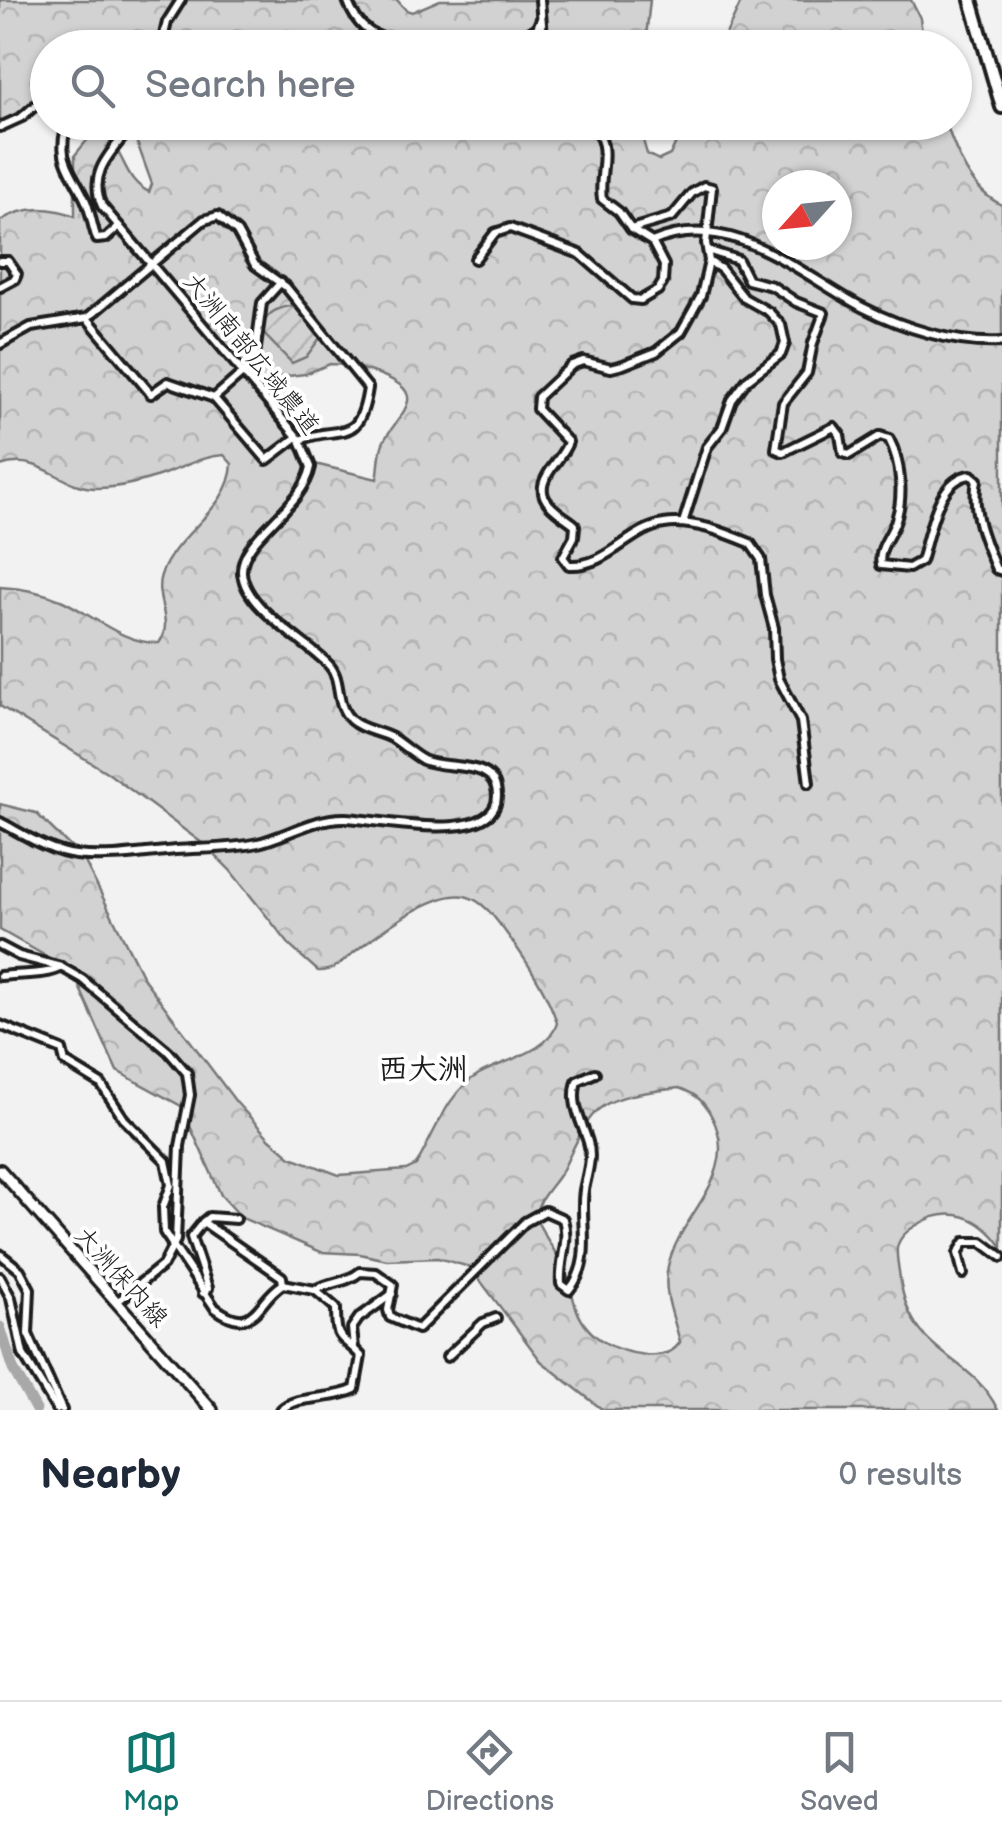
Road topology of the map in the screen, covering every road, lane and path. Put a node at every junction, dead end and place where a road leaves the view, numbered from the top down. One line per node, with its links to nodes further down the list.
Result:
1 (181, 0): 6 (street)
2 (347, 0): 7 (street)
3 (540, 0): 5 (street)
4 (970, 0): 10 (highway)
5 (541, 19): 8 (street); 9 (street)
6 (166, 30)
7 (366, 30)
8 (533, 30)
9 (541, 30)
10 (1002, 107)
11 (30, 111): 12 (street)
12 (0, 128)
13 (62, 140): 16 (street)
14 (122, 140): 16 (street, 大洲南部広域農道)
15 (601, 140): 17 (street)
16 (119, 226): 24 (street, 大洲南部広域農道)
17 (631, 228): 18 (street); 19 (street)
18 (708, 230): 19 (street); 20 (street); 28 (street)
19 (652, 242): 21 (street)
20 (708, 250): 23 (street); 34 (street)
21 (475, 259)
22 (0, 260): 26 (street)
23 (709, 262): 33 (street); 33 (street)
24 (152, 265): 25 (street); 27 (street); 30 (street, 大洲南部広域農道)
25 (281, 282): 30 (street); 32 (street)
26 (0, 287)
27 (87, 318): 29 (street); 31 (street)
28 (1002, 342)
29 (0, 344)
30 (244, 374): 31 (street); 32 (street, 大洲南部広域農道)
31 (214, 398): 32 (street)
32 (299, 439): 36 (street, 大洲南部広域農道)
33 (684, 523): 35 (street)
34 (1002, 571)
35 (809, 783)
36 (0, 822)
37 (0, 946): 38 (street)
38 (61, 967): 39 (street); 45 (street)
39 (0, 976)
40 (0, 1024): 45 (street)
41 (595, 1073): 53 (street)
42 (0, 1170): 54 (main road, 大洲保内線)
43 (236, 1218): 44 (street)
44 (203, 1222): 50 (street); 52 (street)
45 (173, 1250): 52 (street); 54 (street)
46 (0, 1254): 58 (street)
47 (1002, 1257): 48 (street)
48 (962, 1274)
49 (0, 1277): 58 (street)
50 (283, 1284): 51 (street); 52 (street)
51 (314, 1290): 53 (street); 56 (street)
52 (203, 1293)
53 (392, 1294): 56 (street)
54 (117, 1302): 59 (main road, 大洲保内線)
55 (496, 1318): 57 (street)
56 (354, 1349): 60 (street)
57 (447, 1356)
58 (60, 1410)
59 (212, 1410)
60 (281, 1410)

